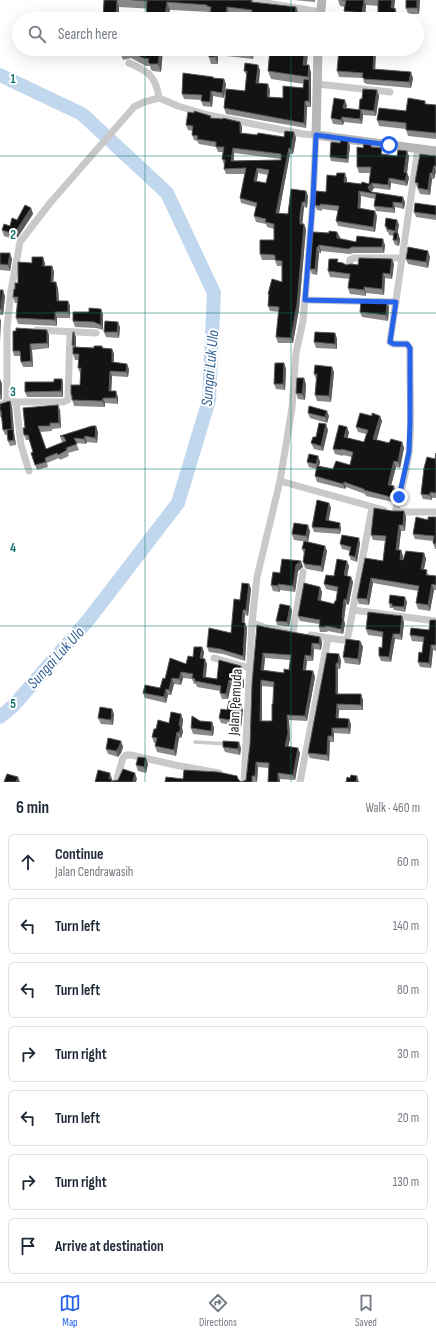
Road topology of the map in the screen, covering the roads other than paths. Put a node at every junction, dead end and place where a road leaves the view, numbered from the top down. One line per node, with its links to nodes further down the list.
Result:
1 (249, 0): 3 (street)
2 (322, 0): 4 (main road)
3 (306, 12)
4 (320, 12)
5 (318, 56): 7 (main road)
6 (129, 63): 9 (street)
7 (317, 84): 8 (street); 10 (main road)
8 (390, 92)
9 (159, 98): 10 (street); 17 (street)
10 (316, 135): 11 (main road); 15 (street, Jalan Pemuda)
11 (418, 148): 12 (main road); 13 (street)
12 (436, 151)
13 (402, 258): 14 (street); 16 (street)
14 (349, 266)
15 (305, 300): 16 (street); 25 (street, Jalan Pemuda)
16 (396, 302): 27 (street)
17 (7, 328): 18 (street); 23 (street)
18 (15, 329)
19 (31, 330): 20 (street)
20 (70, 332): 21 (street); 22 (street)
21 (96, 333)
22 (16, 402): 23 (street); 24 (street)
23 (3, 403)
24 (29, 471)
25 (280, 481): 26 (street); 32 (street, Jalan Pemuda)
26 (372, 508): 27 (street); 30 (street)
27 (395, 512): 28 (street)
28 (436, 512)
29 (303, 572): 33 (street)
30 (353, 610): 31 (street); 34 (street)
31 (436, 621)
32 (252, 623): 33 (street); 36 (street, Jalan Pemuda)
33 (299, 633): 34 (street)
34 (328, 638): 41 (street)
35 (214, 658): 36 (street)
36 (250, 668): 39 (street, Jalan Pemuda)
37 (195, 742): 38 (lane)
38 (234, 744)
39 (239, 778): 40 (street)
40 (116, 782)
41 (300, 782)

